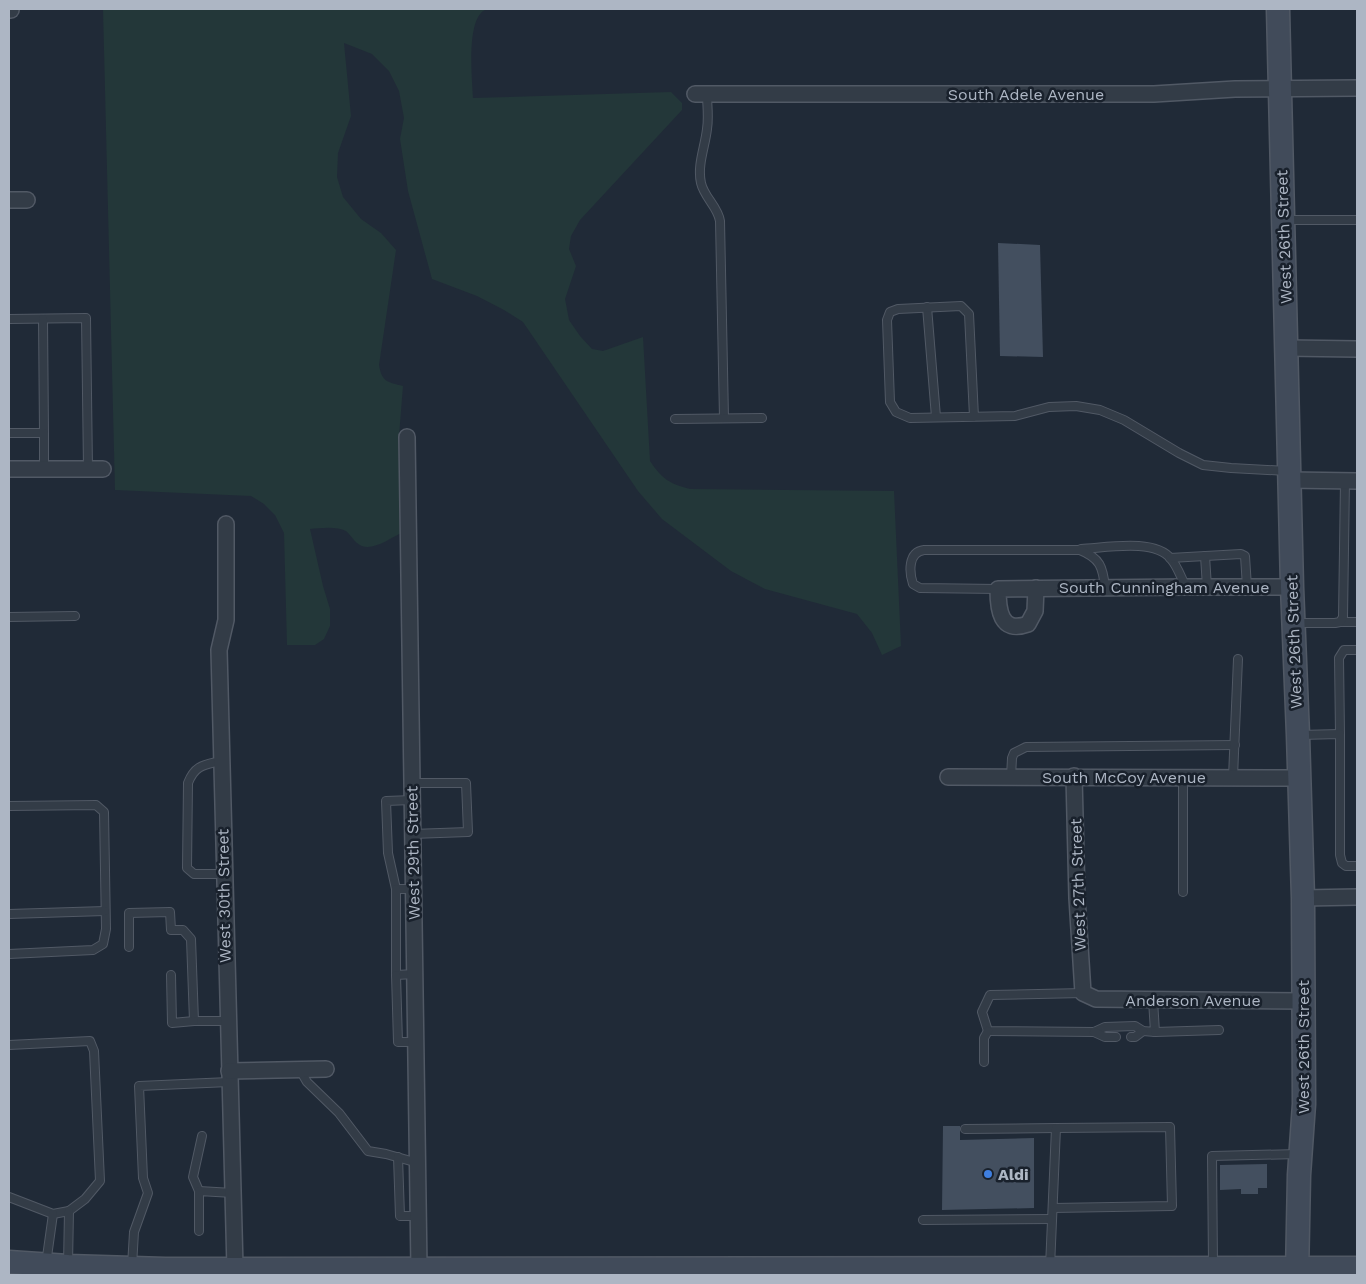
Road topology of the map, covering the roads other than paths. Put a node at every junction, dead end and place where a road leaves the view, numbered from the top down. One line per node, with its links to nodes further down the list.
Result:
1 (1278, 9): 3 (main road, West 26th Street)
2 (1357, 88): 3 (street, South Adele Avenue)
3 (1280, 89): 4 (street, South Adele Avenue); 7 (main road, West 26th Street)
4 (701, 94): 16 (lane)
5 (9, 200): 6 (street)
6 (27, 200)
7 (1284, 220): 8 (lane); 12 (main road, West 26th Street)
8 (1357, 220)
9 (927, 308): 14 (lane); 14 (lane); 15 (lane)
10 (9, 319): 11 (lane)
11 (43, 319): 19 (lane); 24 (lane)
12 (1287, 348): 13 (street); 25 (main road, West 26th Street)
13 (1357, 349)
14 (936, 417): 15 (lane)
15 (974, 417): 25 (lane)
16 (724, 418): 17 (lane); 18 (lane)
17 (762, 418)
18 (674, 419)
19 (44, 433): 20 (lane); 23 (lane)
20 (9, 434)
21 (406, 437): 55 (street, West 29th Street)
22 (9, 469): 23 (street)
23 (44, 469): 24 (street)
24 (95, 469)
25 (1289, 476): 26 (street); 31 (main road, West 26th Street)
26 (1351, 481): 40 (lane)
27 (226, 524): 48 (street, West 30th Street)
28 (1080, 550): 30 (lane); 36 (lane); 37 (lane)
29 (1205, 556): 30 (lane); 33 (lane); 34 (lane)
30 (1170, 558): 32 (lane)
31 (1292, 586): 34 (street, South Cunningham Avenue); 42 (main road, West 26th Street)
32 (1186, 587): 33 (street, South Cunningham Avenue); 36 (street, South Cunningham Avenue)
33 (1207, 587): 34 (street, South Cunningham Avenue)
34 (1247, 587)
35 (1036, 588): 36 (street, South Cunningham Avenue); 37 (street, South Cunningham Avenue); 37 (street, South Cunningham Avenue)
36 (1105, 588)
37 (998, 589)
38 (75, 616): 39 (lane)
39 (9, 618)
40 (1340, 622): 41 (lane); 42 (lane)
41 (1357, 622)
42 (1293, 623): 46 (main road, West 26th Street)
43 (1357, 650): 45 (lane)
44 (1238, 659): 47 (lane)
45 (1340, 734): 46 (lane); 59 (lane)
46 (1298, 735): 54 (main road, West 26th Street)
47 (1235, 745): 51 (lane); 53 (lane)
48 (221, 761): 60 (street, West 30th Street); 60 (lane)
49 (1074, 776): 51 (street, South McCoy Avenue); 52 (street, South McCoy Avenue); 73 (street, West 27th Street)
50 (948, 777): 51 (street, South McCoy Avenue)
51 (1011, 777)
52 (1183, 777): 53 (street, South McCoy Avenue); 63 (lane)
53 (1233, 778): 54 (street, South McCoy Avenue)
54 (1299, 778): 64 (main road, West 26th Street)
55 (412, 783): 56 (street, West 29th Street); 58 (lane)
56 (412, 800): 58 (street, West 29th Street); 61 (lane)
57 (9, 806): 66 (lane)
58 (412, 834): 62 (street, West 29th Street)
59 (1357, 866)
60 (224, 874): 76 (street, West 30th Street)
61 (396, 889): 62 (lane); 72 (lane)
62 (413, 889): 70 (street, West 29th Street)
63 (1183, 892)
64 (1303, 898): 65 (street); 75 (main road, West 26th Street)
65 (1357, 898)
66 (106, 911): 67 (lane); 69 (lane)
67 (9, 914)
68 (129, 947): 77 (lane)
69 (9, 954)
70 (415, 974): 72 (lane); 85 (street, West 29th Street)
71 (171, 975): 77 (lane)
72 (396, 975): 85 (lane)
73 (1083, 993): 74 (street, Anderson Avenue); 79 (lane)
74 (1153, 1000): 75 (street, Anderson Avenue); 82 (lane)
75 (1304, 1001): 94 (main road, West 26th Street)
76 (227, 1020): 77 (lane); 90 (street, West 30th Street)
77 (194, 1021)
78 (1219, 1030): 82 (lane)
79 (988, 1031): 81 (lane); 87 (lane)
80 (1143, 1031): 81 (lane); 82 (lane); 84 (lane)
81 (1094, 1032): 83 (lane)
82 (1155, 1032)
83 (1116, 1037)
84 (1131, 1037)
85 (416, 1042): 96 (street, West 29th Street)
86 (9, 1045): 101 (lane)
87 (984, 1062)
88 (326, 1069): 89 (street)
89 (300, 1070): 90 (street); 95 (lane)
90 (229, 1077): 98 (street, West 30th Street); 110 (lane)
91 (1056, 1128): 92 (lane); 100 (lane); 100 (lane)
92 (965, 1129)
93 (202, 1136): 97 (lane)
94 (1300, 1154): 115 (lane); 118 (main road, West 26th Street)
95 (398, 1158): 96 (lane); 103 (lane)
96 (418, 1163): 103 (street, West 29th Street)
97 (199, 1191): 98 (lane); 106 (lane)
98 (233, 1193): 111 (street, West 30th Street)
99 (9, 1197): 102 (lane)
100 (1053, 1208): 104 (lane)
101 (69, 1211): 102 (lane); 109 (lane)
102 (53, 1214): 108 (lane)
103 (418, 1216): 112 (street, West 29th Street)
104 (1052, 1219): 105 (lane); 113 (lane)
105 (923, 1220)
106 (199, 1231)
107 (9, 1262): 108 (main road)
108 (46, 1265): 109 (main road)
109 (68, 1266): 110 (main road)
110 (132, 1268): 117 (main road)
111 (234, 1268): 112 (main road); 117 (main road)
112 (419, 1268): 116 (main road)
113 (1050, 1268): 115 (main road); 116 (main road)
114 (1357, 1268): 118 (main road)
115 (1213, 1269): 118 (main road)
116 (481, 1271)
117 (177, 1272)
118 (1297, 1272)

